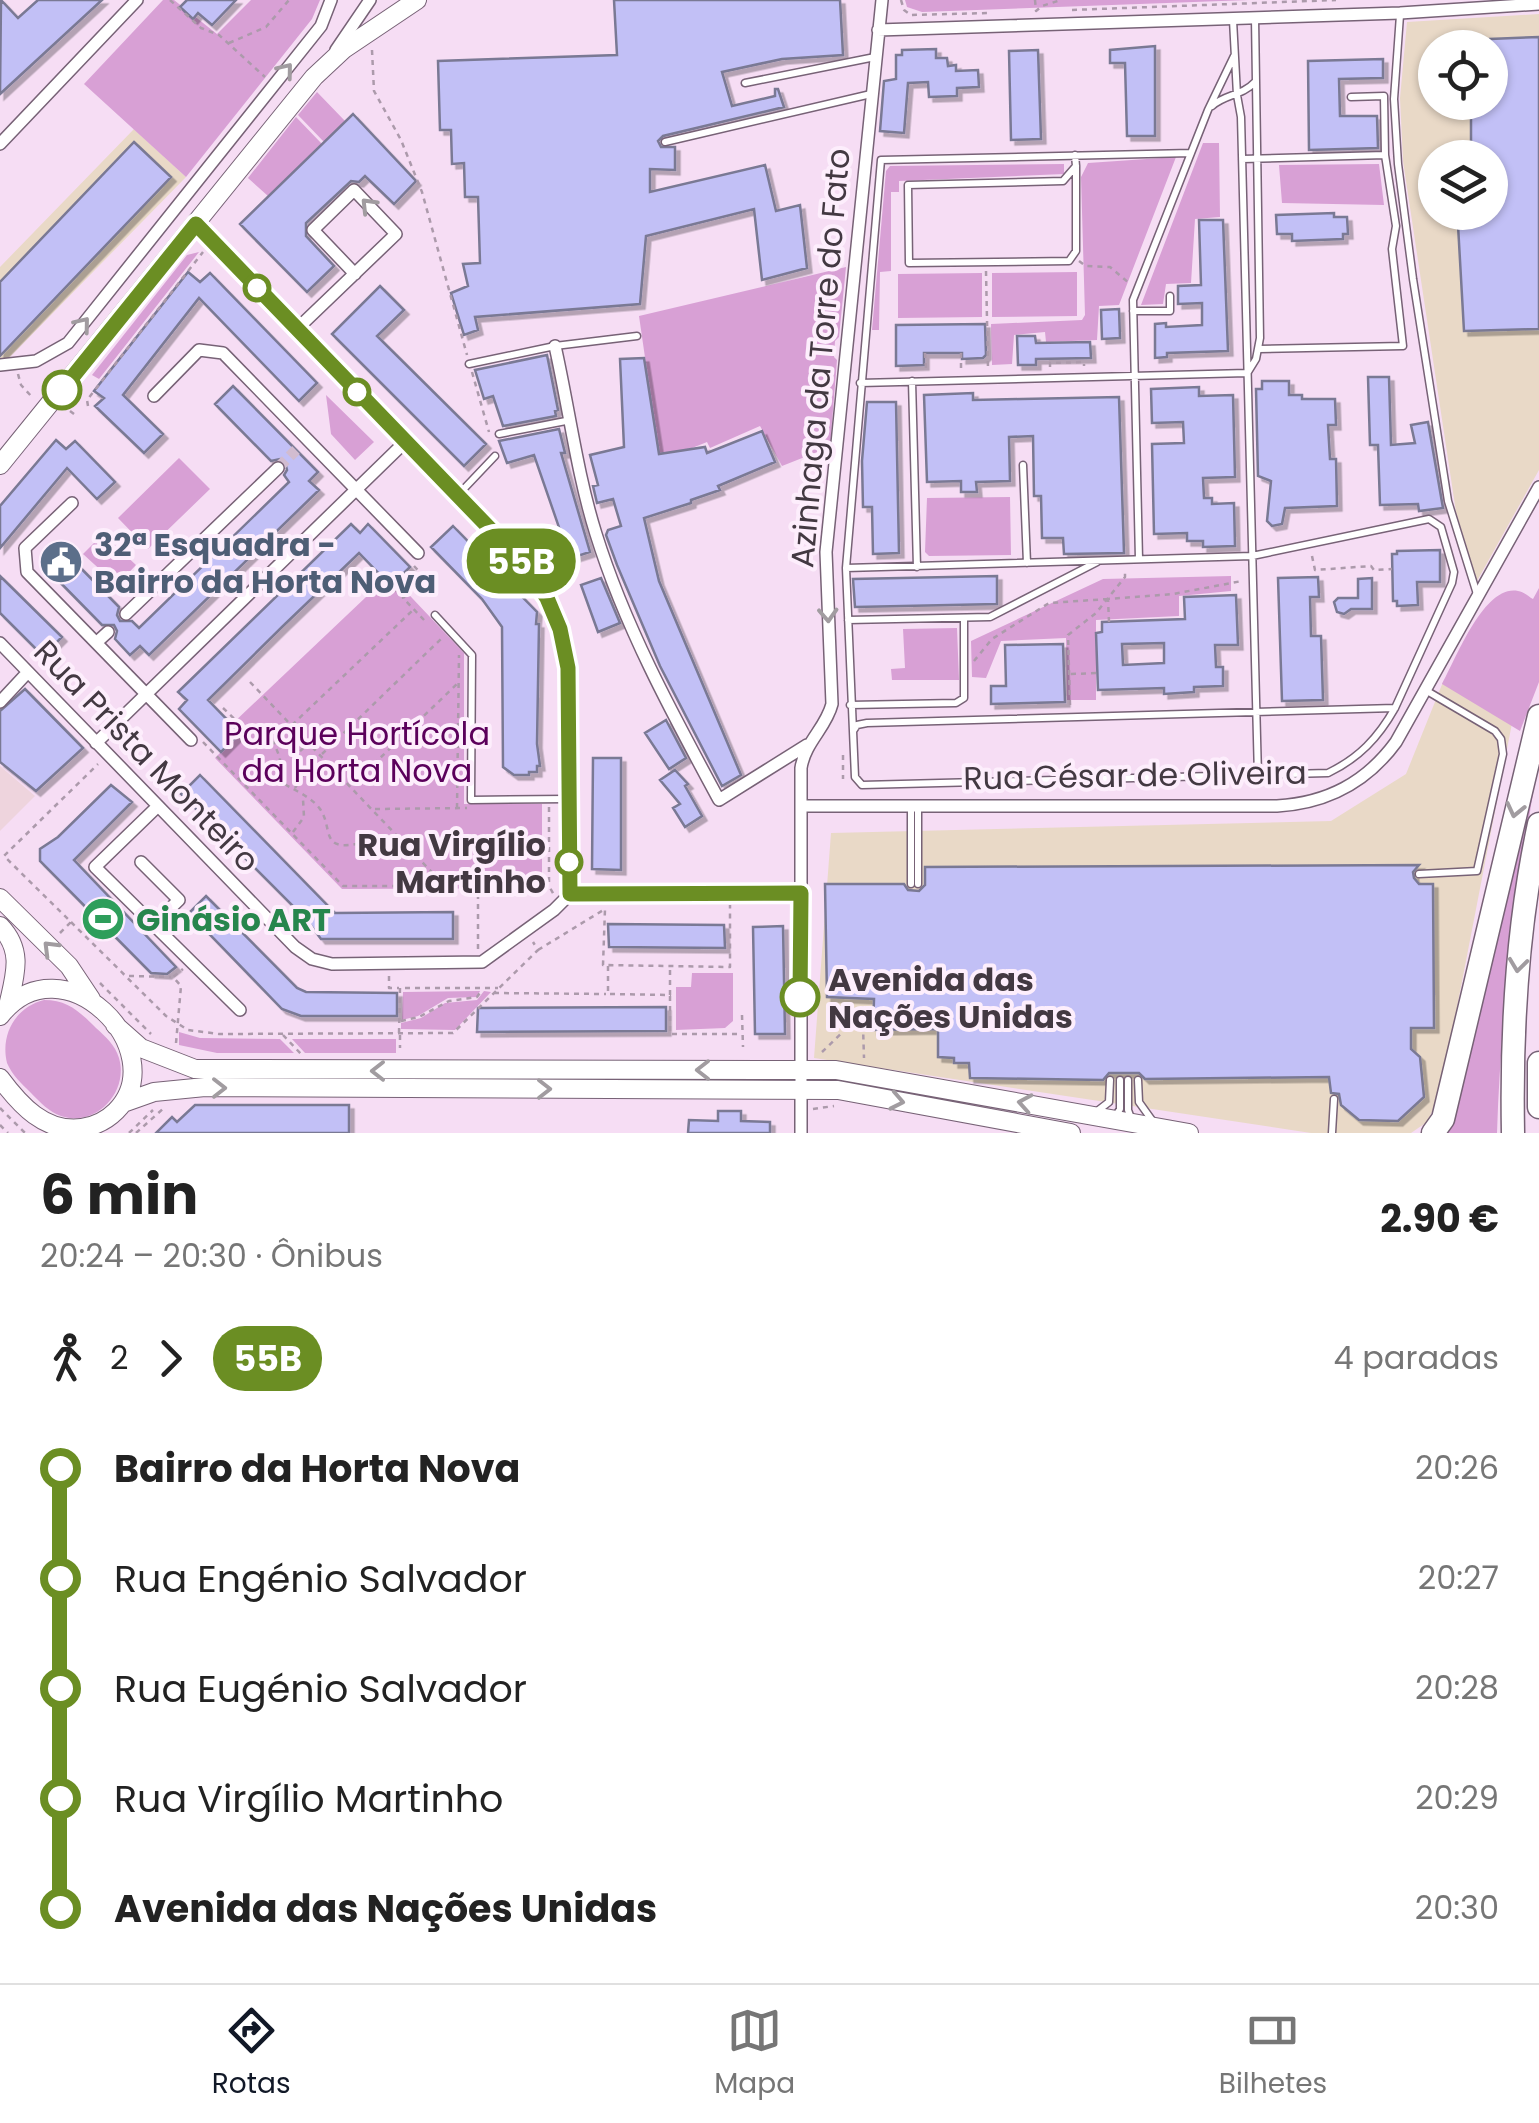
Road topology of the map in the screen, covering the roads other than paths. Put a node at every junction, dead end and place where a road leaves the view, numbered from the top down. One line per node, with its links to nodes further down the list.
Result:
1 (138, 0): 22 (street)
2 (331, 0): 39 (street, one-way to 2)
3 (370, 0): 14 (street)
4 (882, 0): 11 (street, Azinhaga da Torre do Fato)
5 (413, 1): 14 (main road)
6 (1539, 4): 7 (street)
7 (1437, 6): 8 (street)
8 (1400, 13): 9 (street); 66 (lane)
9 (1256, 18): 10 (street); 15 (lane)
10 (1233, 19): 11 (street); 12 (lane)
11 (878, 30): 13 (street, Azinhaga da Torre do Fato)
12 (1234, 55): 18 (lane); 20 (lane)
13 (875, 57): 16 (lane); 17 (street, Azinhaga da Torre do Fato)
14 (326, 64): 29 (main road)
15 (1254, 82): 18 (lane); 27 (lane)
16 (745, 83)
17 (871, 94): 21 (lane); 85 (street, Azinhaga da Torre do Fato, one-way to 85)
18 (1237, 95): 20 (lane); 26 (lane)
19 (1351, 97): 25 (lane)
20 (1208, 110): 23 (lane)
21 (665, 142)
22 (0, 144)
23 (1191, 153): 24 (lane); 34 (lane)
24 (1076, 155): 28 (lane); 43 (lane)
25 (1385, 155): 27 (lane); 38 (lane)
26 (1242, 159): 27 (lane); 31 (lane)
27 (1256, 159): 30 (lane)
28 (1076, 166): 28 (lane)
29 (196, 224): 35 (street); 52 (main road)
30 (1258, 251): 31 (lane); 38 (lane)
31 (1244, 252): 41 (lane)
32 (355, 274): 32 (street, one-way to 32); 35 (street)
33 (1170, 296): 34 (lane)
34 (1133, 311): 42 (lane)
35 (297, 329): 49 (street)
36 (638, 336): 37 (lane)
37 (556, 346): 40 (lane); 46 (street)
38 (1259, 349): 41 (lane)
39 (7, 364)
40 (469, 364)
41 (1247, 372): 42 (lane); 59 (lane)
42 (1134, 376): 44 (lane); 60 (lane)
43 (860, 382): 44 (lane); 65 (lane)
44 (912, 382): 64 (lane)
45 (154, 396): 48 (street)
46 (571, 420): 47 (lane); 85 (street)
47 (499, 434)
48 (307, 440): 50 (street); 56 (street)
49 (406, 442): 56 (street); 57 (street)
50 (296, 450)
51 (495, 456): 57 (lane)
52 (0, 465)
53 (1024, 465): 63 (lane)
54 (278, 468): 67 (street)
55 (1539, 487): 66 (street, Rua César de Oliveira)
56 (356, 490): 61 (street); 76 (street)
57 (458, 495): 87 (street)
58 (72, 503): 72 (street)
59 (1252, 556): 60 (lane); 79 (lane); 80 (lane)
60 (1139, 559): 62 (lane)
61 (416, 560)
62 (1098, 561): 63 (lane); 69 (lane)
63 (1027, 563): 64 (lane)
64 (917, 567): 65 (lane)
65 (846, 568): 70 (lane)
66 (1477, 596): 75 (street, Rua César de Oliveira)
67 (126, 614)
68 (436, 615): 87 (lane)
69 (964, 618): 70 (lane); 78 (lane)
70 (848, 620): 78 (lane)
71 (108, 632): 72 (street)
72 (97, 642): 76 (street)
73 (0, 644): 74 (street, Rua Prista Monteiro)
74 (28, 672): 77 (street); 84 (street, Rua Prista Monteiro)
75 (1424, 689): 90 (street, Rua César de Oliveira); 93 (lane)
76 (147, 693): 83 (street); 84 (street)
77 (0, 702)
78 (850, 706): 82 (lane)
79 (1395, 708): 80 (lane); 86 (lane)
80 (1256, 711): 82 (lane); 86 (lane)
81 (1539, 716): 122 (highway, one-way to 122)
82 (853, 731): 86 (lane)
83 (193, 737)
84 (96, 743): 88 (street, Rua Prista Monteiro)
85 (807, 745): 89 (street, Azinhaga da Torre do Fato)
86 (1258, 776)
87 (568, 799): 96 (street)
88 (158, 806): 96 (street, Rua Prista Monteiro); 98 (street)
89 (801, 806): 90 (street, Rua César de Oliveira); 95 (street, Azinhaga da Torre do Fato)
90 (914, 806): 94 (lane)
91 (1539, 824): 123 (highway, one-way to 123)
92 (141, 862): 98 (street)
93 (1419, 874)
94 (915, 884)
95 (801, 893): 96 (street); 105 (street, Azinhaga da Torre do Fato)
96 (570, 894)
97 (0, 898): 100 (main road, one-way to 97)
98 (153, 924): 102 (street)
99 (0, 926): 101 (main road)
100 (94, 1004): 101 (main road); 103 (main road)
101 (4, 1010)
102 (240, 1010)
103 (115, 1025): 105 (main road, one-way to 103); 110 (main road)
104 (1539, 1064): 111 (highway)
105 (801, 1080): 110 (main road, one-way to 105); 113 (main road, one-way to 105); 118 (street, Azinhaga da Torre do Fato); 119 (main road, one-way to 119)
106 (1110, 1080): 113 (lane)
107 (1138, 1080): 115 (lane)
108 (3, 1092): 112 (main road)
109 (1334, 1099): 121 (lane)
110 (121, 1106): 112 (main road); 117 (main road)
111 (1539, 1107)
112 (32, 1114): 116 (main road)
113 (1091, 1115): 114 (main road)
114 (1123, 1121): 114 (lane); 115 (main road)
115 (1158, 1127): 120 (main road)
116 (42, 1133)
117 (111, 1133)
118 (802, 1133)
119 (1070, 1133)
120 (1189, 1133)
121 (1332, 1133)
122 (1434, 1133)
123 (1513, 1133)

